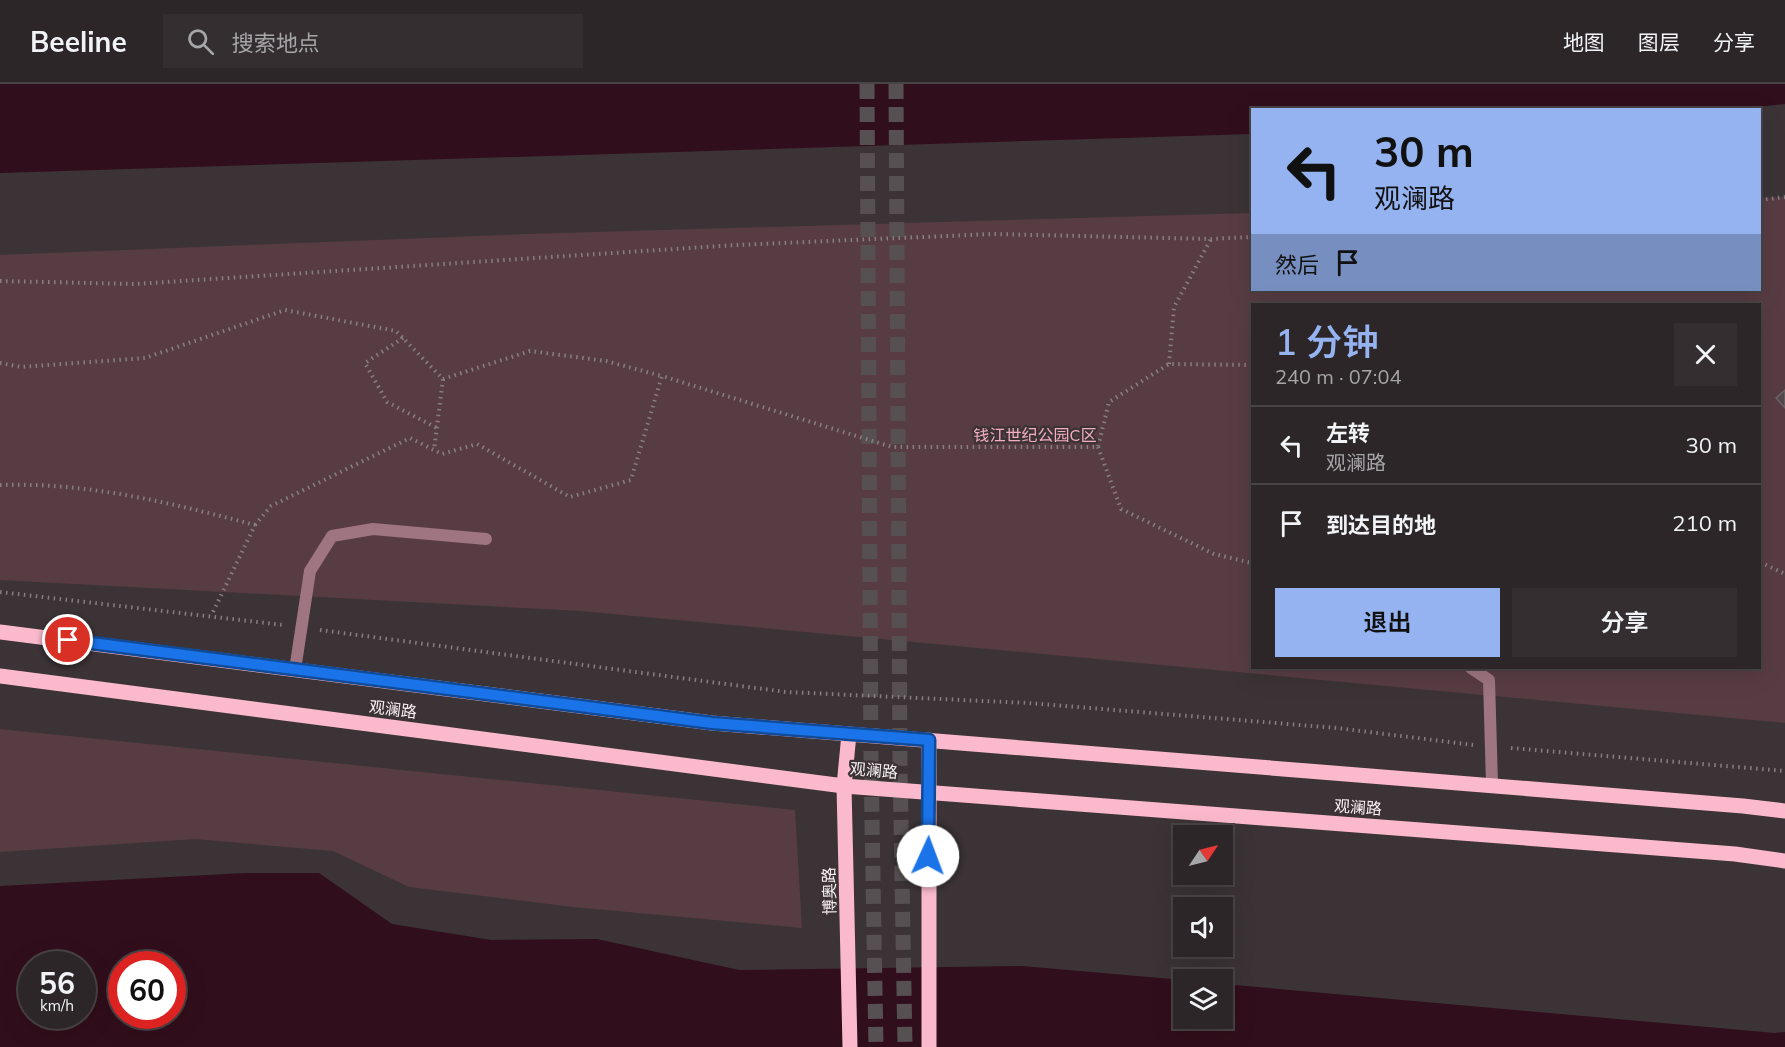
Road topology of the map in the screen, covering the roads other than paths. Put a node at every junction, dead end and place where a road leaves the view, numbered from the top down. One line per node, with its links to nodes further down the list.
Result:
1 (486, 539): 4 (lane)
2 (0, 632): 4 (main road, 观澜路)
3 (1472, 669): 8 (lane)
4 (295, 670): 6 (main road, 观澜路)
5 (0, 676): 9 (main road, 观澜路)
6 (849, 734): 7 (main road, 观澜路); 9 (main road, 博奥路)
7 (929, 740): 8 (main road, 观澜路); 10 (main road)
8 (1492, 784): 11 (main road, 观澜路)
9 (844, 786): 10 (main road, 观澜路); 13 (main road, 博奥路)
10 (931, 793): 12 (main road, 观澜路); 14 (main road)
11 (1785, 811)
12 (1785, 861)
13 (850, 1047)
14 (930, 1047)

